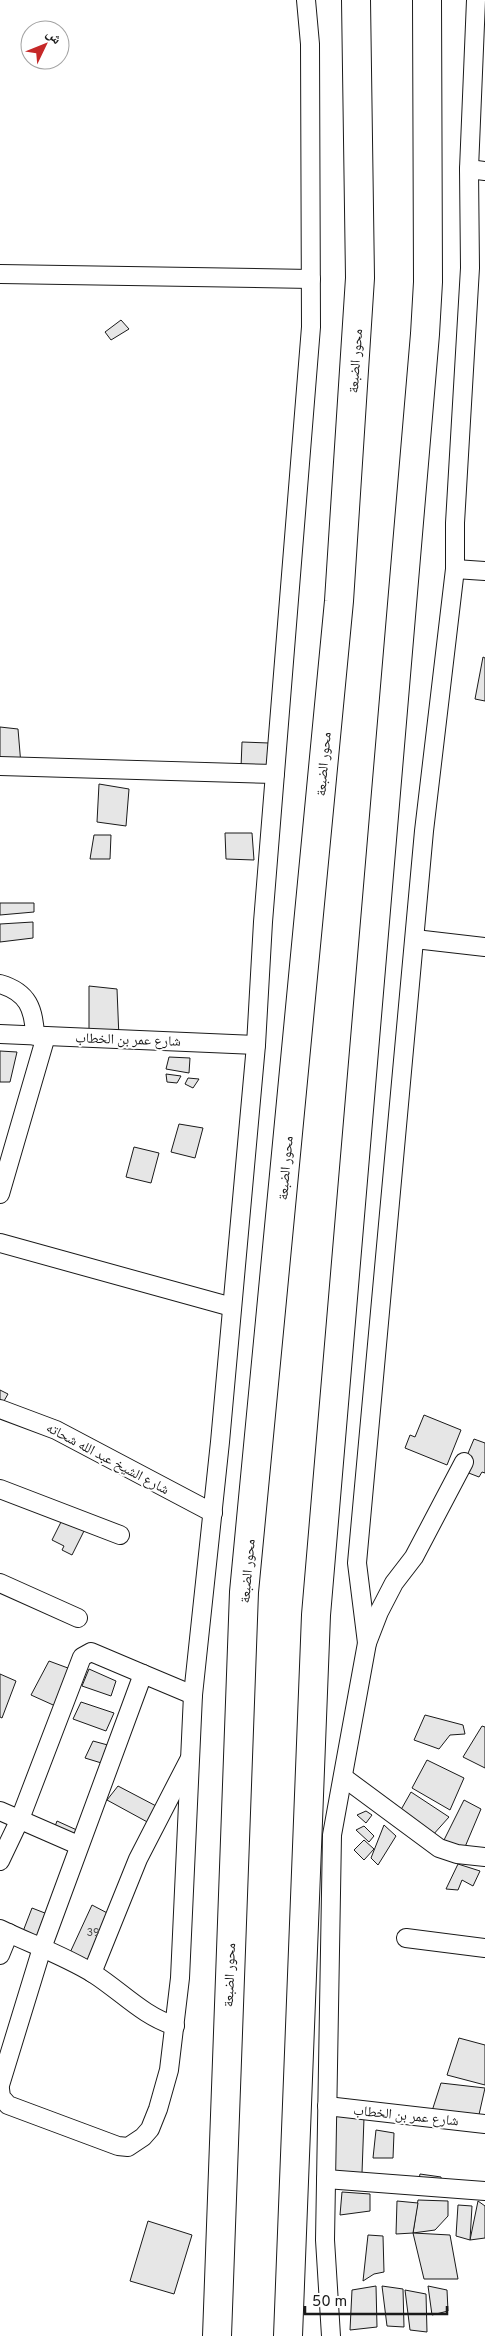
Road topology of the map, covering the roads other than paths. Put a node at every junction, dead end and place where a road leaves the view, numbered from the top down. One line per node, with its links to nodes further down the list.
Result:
1 (306, 0): 8 (street)
2 (356, 0): 51 (highway, محور الضبعة)
3 (427, 0): 52 (highway)
4 (476, 0): 5 (street)
5 (477, 170): 6 (street)
6 (478, 268): 9 (street)
7 (0, 274): 8 (street)
8 (311, 279): 12 (street)
9 (455, 569): 10 (street); 13 (street)
10 (485, 571)
11 (0, 766): 12 (street)
12 (275, 774): 18 (street)
13 (415, 939): 14 (street); 29 (street)
14 (485, 948)
15 (0, 984): 17 (street)
16 (0, 1034): 17 (street, شارع عمر بن الخطاب)
17 (41, 1036): 18 (street, شارع عمر بن الخطاب); 19 (street)
18 (256, 1045): 21 (street)
19 (0, 1194)
20 (0, 1243): 21 (street)
21 (232, 1307): 25 (street)
22 (0, 1410): 25 (street, شارع الشيخ عبد الله شحاته)
23 (464, 1462): 29 (street)
24 (0, 1489): 26 (street)
25 (212, 1513): 31 (street)
26 (120, 1535)
27 (0, 1582): 28 (street)
28 (78, 1618)
29 (367, 1643): 33 (street)
30 (143, 1674): 31 (street); 35 (street); 36 (street)
31 (193, 1694): 32 (street)
32 (192, 1755): 44 (street); 45 (street)
33 (342, 1777): 37 (street); 47 (street)
34 (0, 1811): 35 (street)
35 (20, 1819): 36 (street); 38 (street)
36 (78, 1845): 41 (street)
37 (485, 1856)
38 (0, 1861)
39 (4, 1931): 41 (street); 43 (street)
40 (406, 1938): 42 (street)
41 (42, 1948): 44 (street); 46 (street)
42 (485, 1948)
43 (0, 1955)
44 (92, 1973): 45 (street)
45 (175, 2026): 46 (street)
46 (0, 2087)
47 (327, 2106): 48 (street, شارع عمر بن الخطاب); 49 (street)
48 (485, 2124)
49 (326, 2179): 50 (street); 53 (street)
50 (485, 2191)
51 (217, 2336)
52 (288, 2336)
53 (331, 2336)

